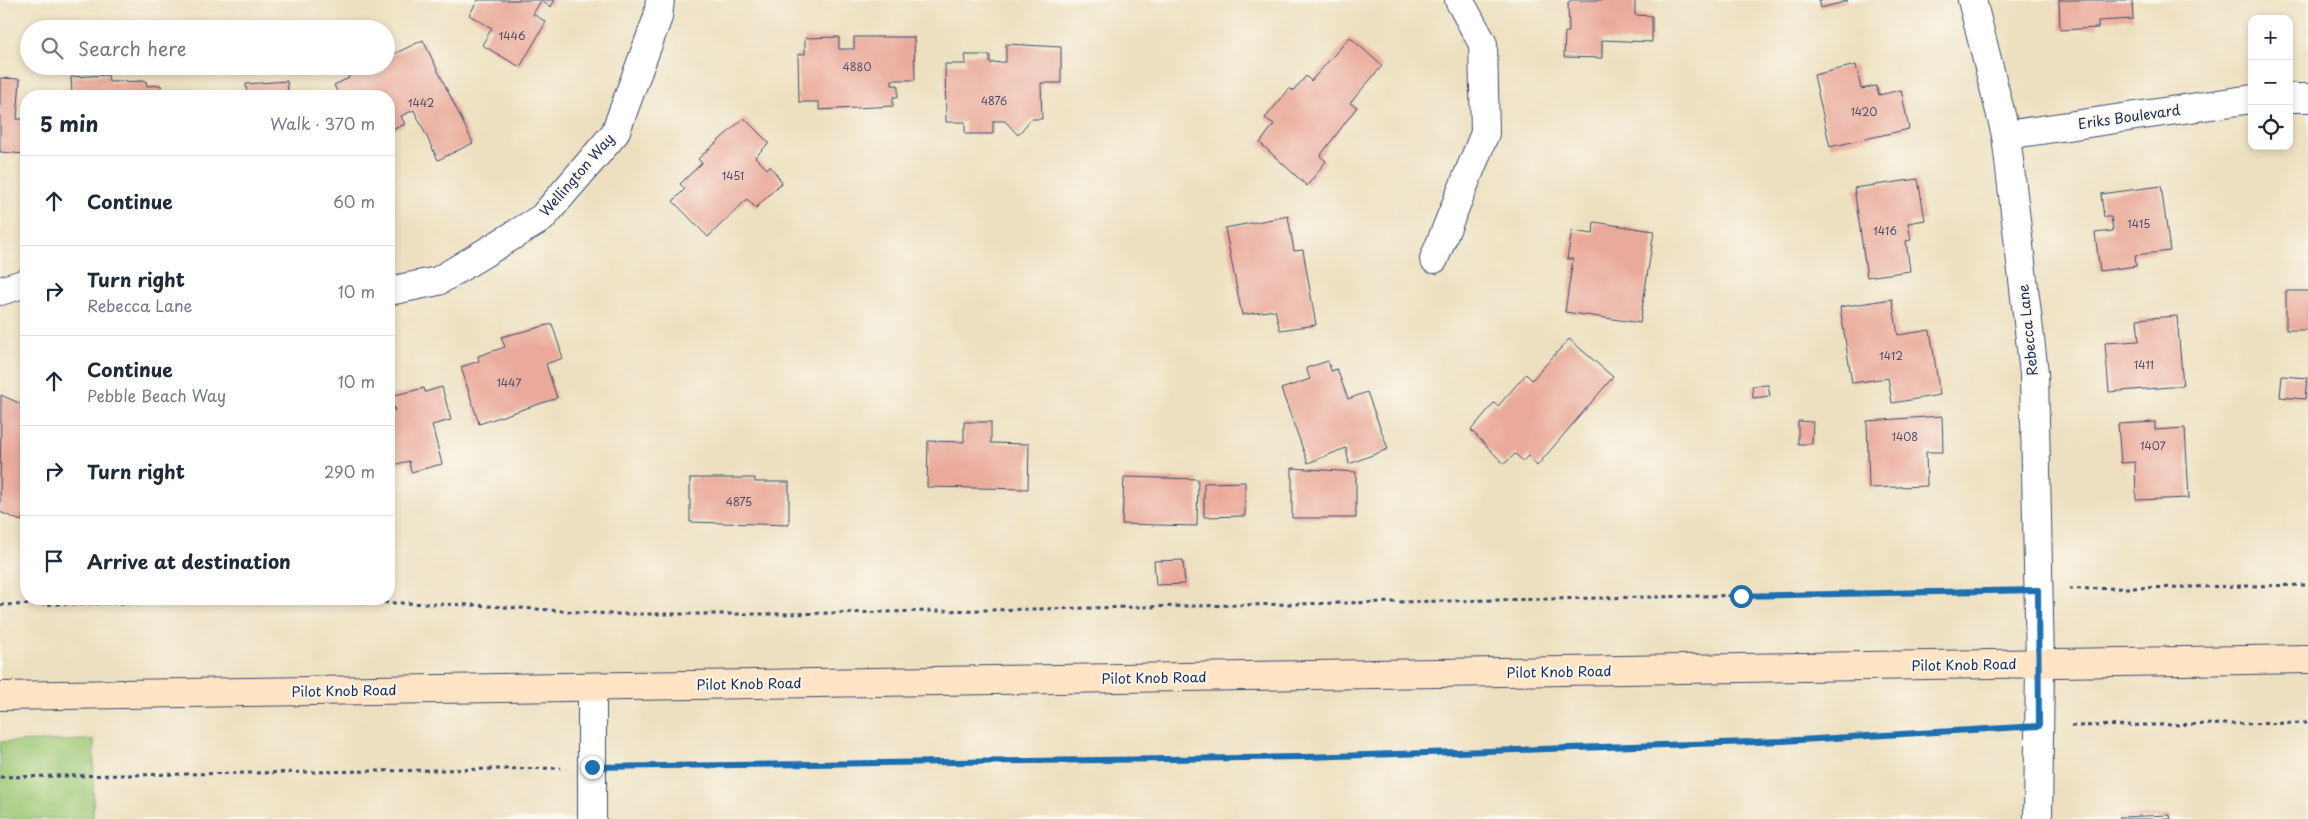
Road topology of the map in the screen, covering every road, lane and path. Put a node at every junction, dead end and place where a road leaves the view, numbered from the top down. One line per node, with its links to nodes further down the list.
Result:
1 (660, 0): 11 (street, Wellington Way)
2 (1459, 0): 8 (street)
3 (1972, 0): 7 (street, Rebecca Lane)
4 (2293, 98): 5 (street)
5 (2308, 98)
6 (2248, 100): 7 (street, Eriks Boulevard)
7 (2006, 135): 13 (street, Rebecca Lane)
8 (1434, 259)
9 (20, 285): 10 (street)
10 (0, 290)
11 (395, 290)
12 (2308, 585): 13 (path)
13 (2038, 590): 14 (path); 18 (street, Rebecca Lane)
14 (395, 603)
15 (0, 605): 16 (path)
16 (20, 605)
17 (2308, 660): 18 (main road, Pilot Knob Road)
18 (2040, 664): 19 (main road, Pilot Knob Road); 22 (street, Rebecca Lane)
19 (592, 687): 20 (main road, Pilot Knob Road); 23 (street)
20 (0, 696)
21 (2308, 724): 22 (path)
22 (2039, 726): 23 (path); 26 (street, Rebecca Lane)
23 (592, 767): 24 (path); 25 (street)
24 (0, 776)
25 (592, 819)
26 (2038, 819)

